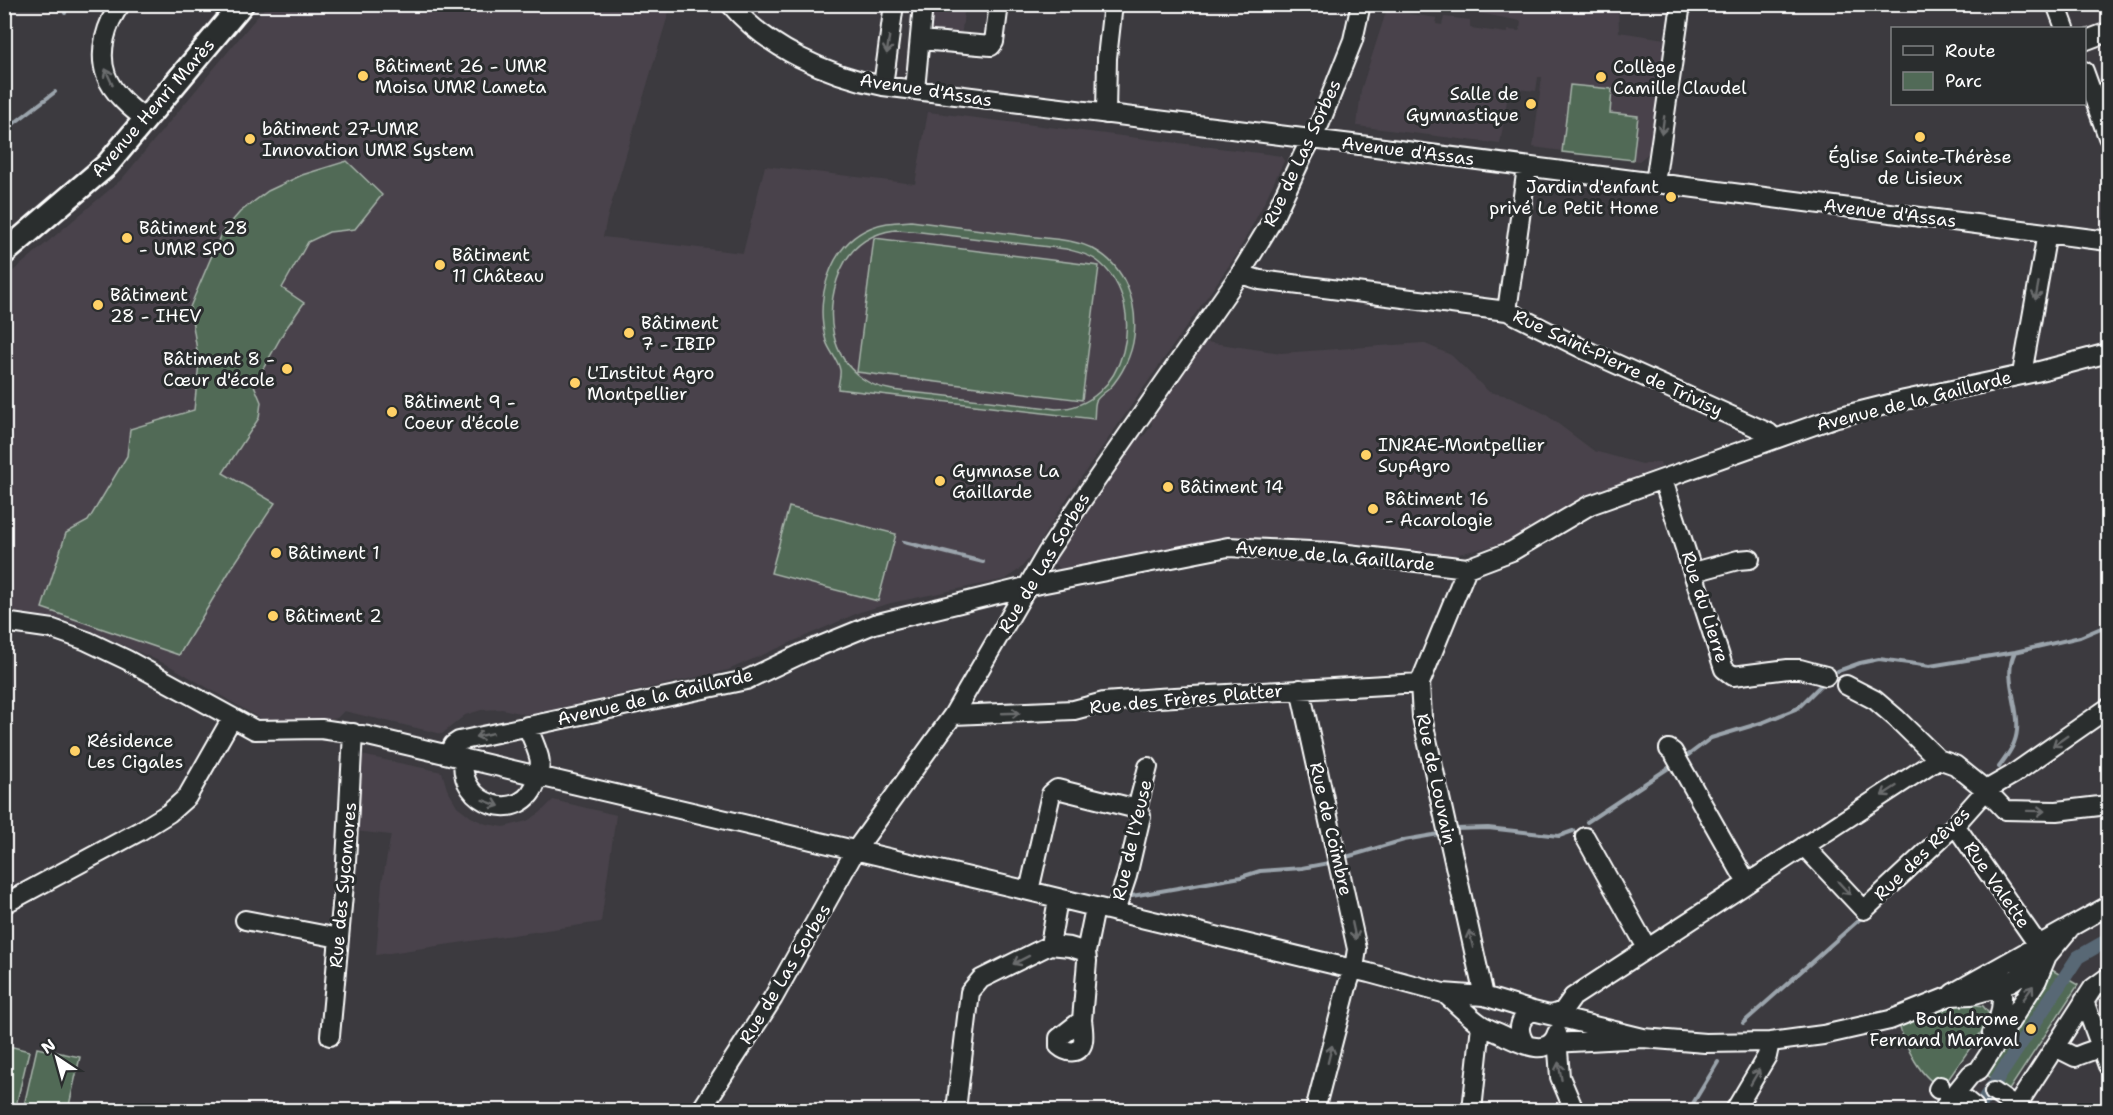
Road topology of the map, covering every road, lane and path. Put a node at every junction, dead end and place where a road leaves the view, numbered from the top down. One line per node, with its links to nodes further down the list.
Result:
1 (121, 4): 19 (street, one-way to 1)
2 (242, 4): 19 (main road, Avenue Henri Marès)
3 (730, 4): 16 (street, Avenue d'Assas)
4 (894, 4): 16 (street, one-way to 16)
5 (923, 4): 13 (street)
6 (999, 4): 13 (street)
7 (1113, 4): 18 (street)
8 (1361, 4): 21 (street, Rue de Las Sorbes)
9 (1680, 4): 23 (street, one-way to 23)
10 (2056, 4): 11 (street)
11 (2065, 27)
12 (2109, 32): 14 (street)
13 (920, 39): 17 (street)
14 (2086, 41)
15 (2086, 74): 20 (street)
16 (882, 86): 17 (street, Avenue d'Assas)
17 (915, 90): 18 (street, Avenue d'Assas)
18 (1106, 114): 21 (street, Avenue d'Assas)
19 (147, 120): 26 (main road, Avenue Henri Marès)
20 (2109, 137)
21 (1311, 140): 22 (street, Avenue d'Assas); 27 (street, Rue de Las Sorbes)
22 (1527, 167): 23 (street, Avenue d'Assas); 28 (street)
23 (1655, 183): 24 (street, Avenue d'Assas)
24 (2047, 233): 25 (street, Avenue d'Assas); 30 (street, one-way to 30)
25 (2109, 241)
26 (4, 253)
27 (1240, 274): 28 (street, Rue Saint-Pierre de Trivisy); 36 (street, Rue de Las Sorbes)
28 (1507, 311): 31 (street, Rue Saint-Pierre de Trivisy)
29 (2109, 353): 30 (street, Avenue de la Gaillarde)
30 (2022, 374): 31 (street, Avenue de la Gaillarde)
31 (1775, 439): 32 (street, Avenue de la Gaillarde)
32 (1663, 480): 34 (street, Avenue de la Gaillarde); 35 (street, Rue du Lierre)
33 (1750, 559): 35 (street)
34 (1467, 568): 36 (street, Avenue de la Gaillarde); 41 (street)
35 (1694, 572): 38 (street, Rue du Lierre)
36 (1030, 586): 43 (street, Rue de Las Sorbes); 45 (street, Avenue de la Gaillarde)
37 (4, 622): 44 (street)
38 (1826, 676)
39 (1846, 685): 49 (street)
40 (1300, 690): 41 (street, Rue des Frères Platter); 43 (street, Rue des Frères Platter, one-way to 40); 73 (street, Rue de Coïmbre, one-way to 73)
41 (1420, 692): 77 (street, Rue de Louvain, one-way to 41)
42 (2109, 708): 52 (street, Rue des Rêves, one-way to 52)
43 (953, 715): 58 (street, Rue de Las Sorbes)
44 (232, 718): 46 (street); 62 (street)
45 (527, 726): 48 (street, Avenue de la Gaillarde, one-way to 48); 51 (street)
46 (353, 733): 48 (street); 67 (street, Rue des Sycomores)
47 (1669, 749): 59 (street)
48 (456, 756): 51 (street); 51 (street, one-way to 51)
49 (1938, 759): 52 (street); 57 (street, one-way to 57)
50 (1148, 767): 54 (street, Rue de l'Yeuse)
51 (538, 776): 58 (street)
52 (1986, 790): 53 (street, one-way to 53); 55 (street, Rue des Rêves)
53 (2109, 805)
54 (1137, 809): 60 (street); 65 (street, Rue de l'Yeuse)
55 (1955, 825): 57 (street, Rue des Rêves, one-way to 55); 70 (street, Rue Valette)
56 (1585, 837): 69 (street)
57 (1804, 846): 59 (street)
58 (855, 851): 60 (street); 95 (street, Rue de Las Sorbes)
59 (1747, 883): 69 (street)
60 (1029, 891): 61 (street)
61 (1058, 899): 64 (street); 68 (street)
62 (4, 904)
63 (2109, 906): 70 (street)
64 (1095, 908): 65 (street); 71 (street)
65 (1115, 912): 73 (street)
66 (245, 920): 67 (street)
67 (339, 938): 84 (street, Rue des Sycomores)
68 (1050, 945): 71 (street); 96 (street, one-way to 96)
69 (1647, 948): 81 (street)
70 (2043, 951): 72 (street); 75 (street); 92 (street, one-way to 70)
71 (1086, 952): 82 (street)
72 (2006, 964): 75 (street); 78 (street)
73 (1352, 969): 76 (street); 97 (street, Rue de Coïmbre, one-way to 73)
74 (2109, 977): 79 (street)
75 (2003, 986): 78 (street); 92 (street)
76 (1443, 993): 77 (street); 83 (street)
77 (1484, 996): 80 (street)
78 (1950, 996): 86 (street)
79 (2084, 1001): 89 (street); 90 (street)
80 (1533, 1011): 81 (street); 88 (street)
81 (1551, 1015): 85 (street); 87 (street)
82 (1082, 1020)
83 (1481, 1025): 88 (street); 98 (street)
84 (330, 1036)
85 (1643, 1038): 86 (street); 87 (street)
86 (1770, 1042): 100 (street, one-way to 86)
87 (1553, 1043): 88 (street); 99 (street, one-way to 87)
88 (1526, 1046)
89 (2105, 1046): 90 (street); 91 (street)
90 (2055, 1047): 102 (street)
91 (2109, 1066)
92 (1971, 1074): 93 (street); 102 (street)
93 (1957, 1093): 94 (street); 101 (street)
94 (1974, 1107)
95 (701, 1110)
96 (956, 1110)
97 (1315, 1110)
98 (1472, 1110)
99 (1574, 1110)
100 (1735, 1110)
101 (1942, 1110)
102 (2012, 1110)

